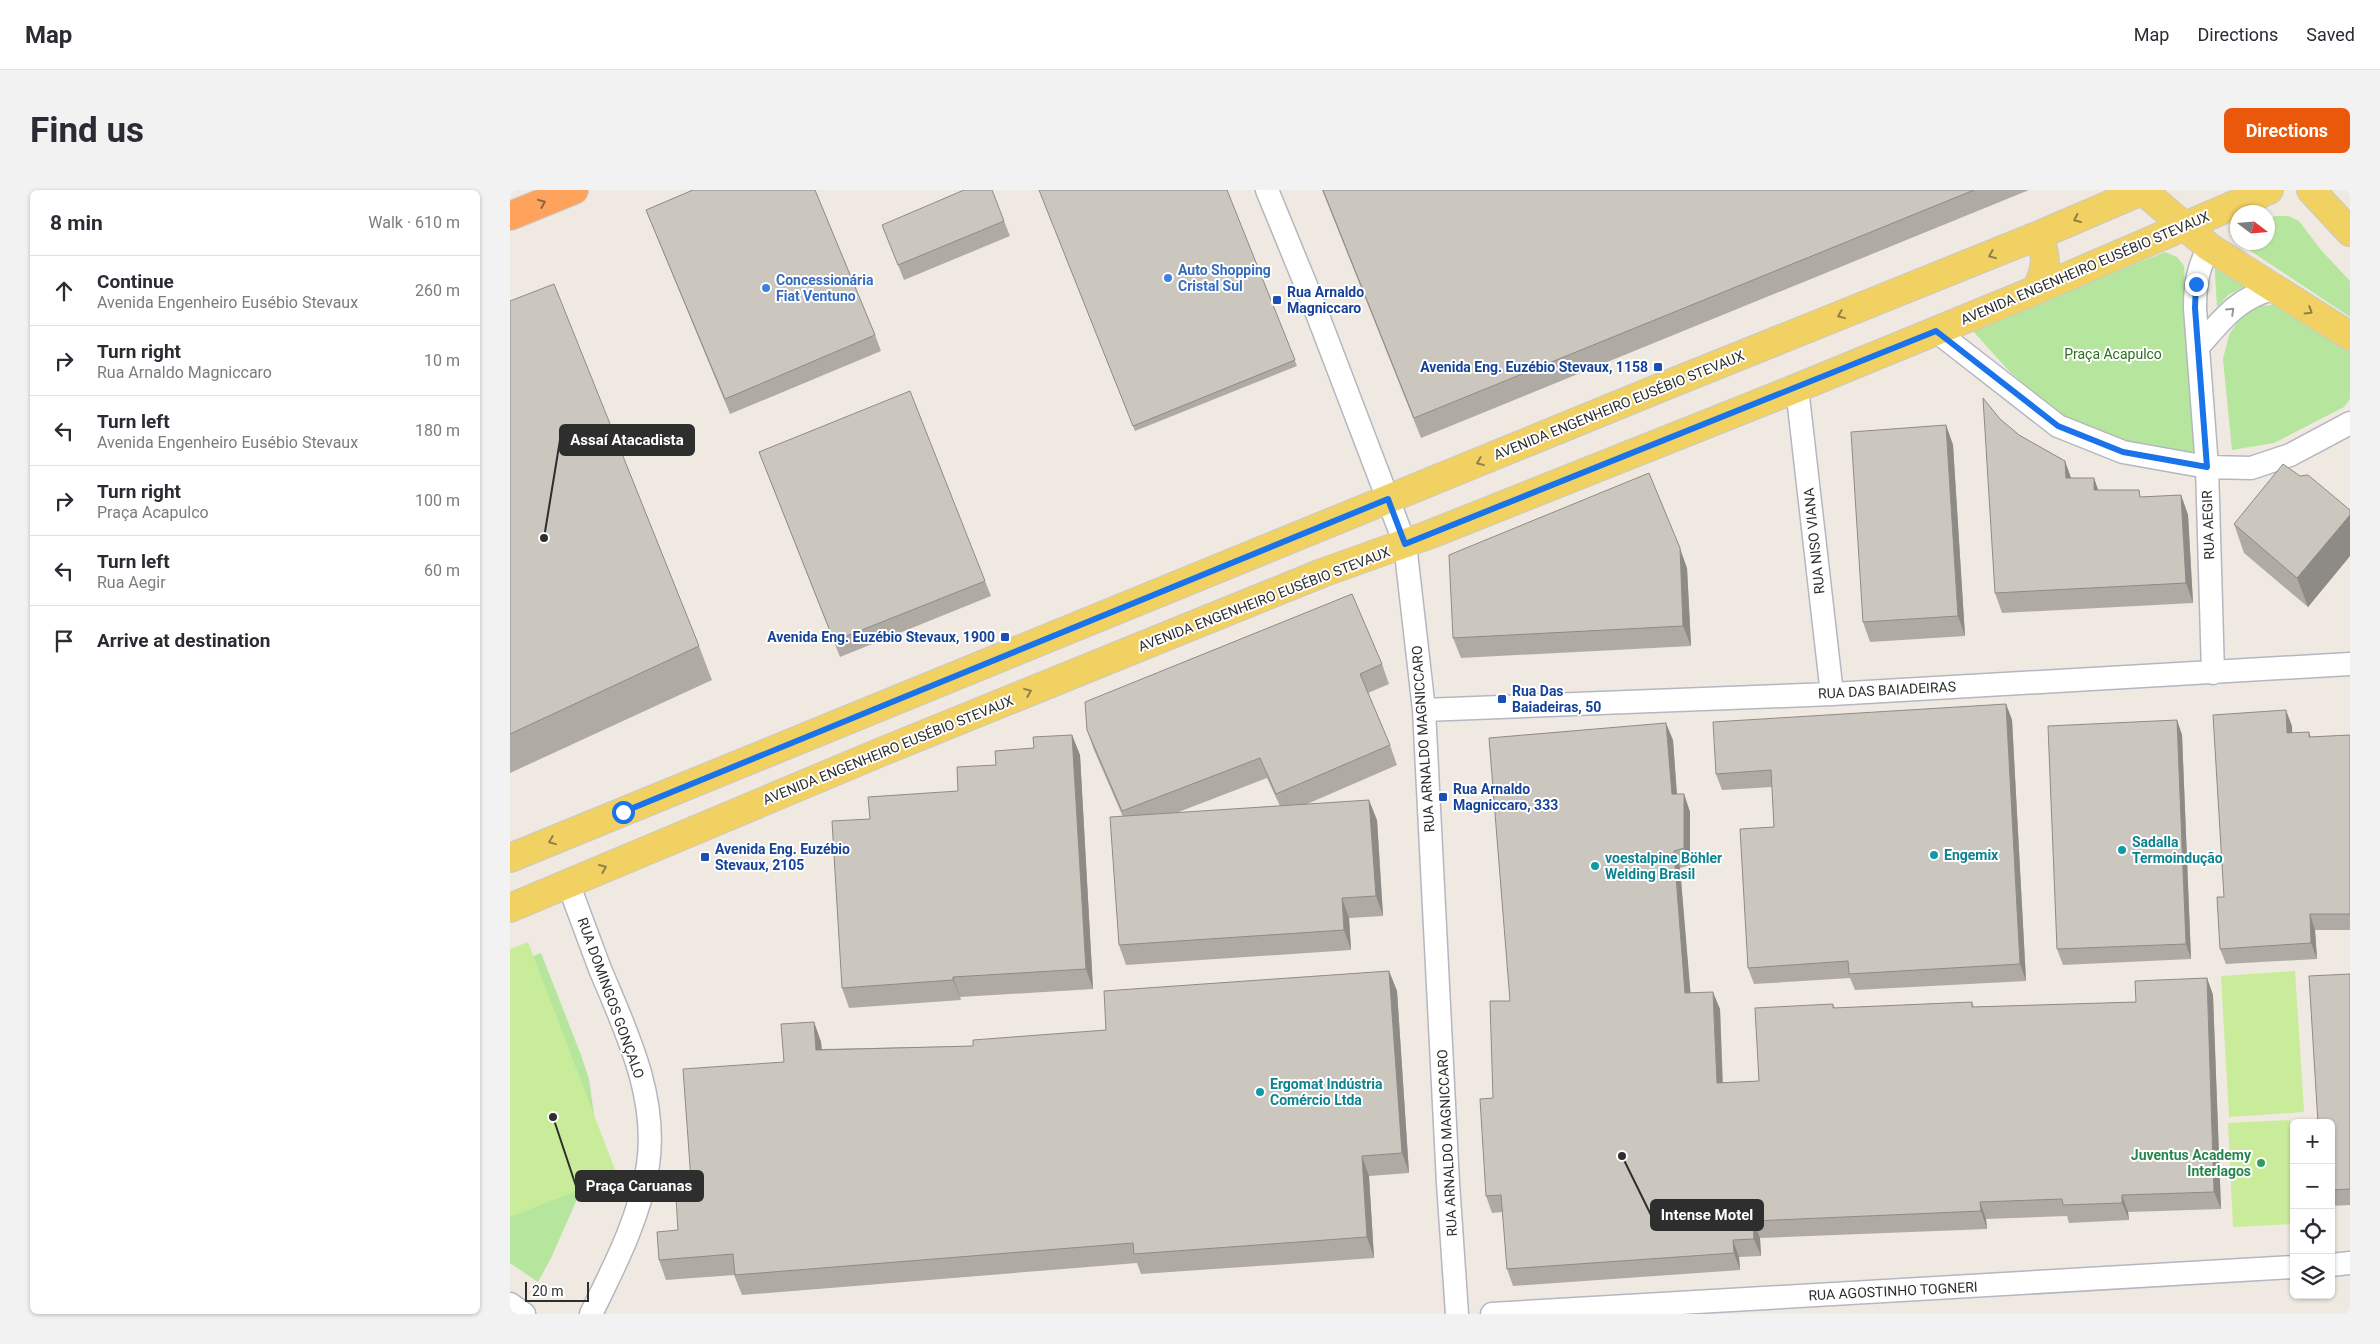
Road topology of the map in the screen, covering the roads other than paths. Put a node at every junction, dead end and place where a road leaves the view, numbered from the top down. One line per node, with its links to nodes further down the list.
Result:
1 (574, 190): 6 (highway, one-way to 1)
2 (1267, 190): 19 (street, RUA ARNALDO MAGNICCARO)
3 (2143, 190): 7 (main road); 9 (main road, AVENIDA ENGENHEIRO EUSÉBIO STEVAUX, one-way to 9)
4 (2269, 190): 7 (main road, AVENIDA ENGENHEIRO EUSÉBIO STEVAUX)
5 (2311, 190): 8 (main road)
6 (510, 216)
7 (2185, 225): 10 (main road); 12 (main road, AVENIDA ENGENHEIRO EUSÉBIO STEVAUX)
8 (2350, 232)
9 (2037, 236): 12 (main road); 19 (main road, AVENIDA ENGENHEIRO EUSÉBIO STEVAUX, one-way to 19)
10 (2209, 247): 11 (main road); 15 (street, RUA AEGIR)
11 (2274, 289): 14 (main road, one-way to 14); 15 (street, one-way to 11)
12 (2036, 290): 13 (main road, AVENIDA ENGENHEIRO EUSÉBIO STEVAUX)
13 (1936, 331): 16 (main road, AVENIDA ENGENHEIRO EUSÉBIO STEVAUX); 18 (street)
14 (2350, 336)
15 (2198, 347): 18 (street, RUA AEGIR)
16 (1797, 388): 20 (main road, AVENIDA ENGENHEIRO EUSÉBIO STEVAUX); 23 (street, RUA NISO VIANA)
17 (2350, 424): 18 (street)
18 (2207, 467): 22 (street, RUA AEGIR)
19 (1388, 499): 20 (street, RUA ARNALDO MAGNICCARO); 25 (main road, AVENIDA ENGENHEIRO EUSÉBIO STEVAUX)
20 (1405, 544): 24 (street, RUA ARNALDO MAGNICCARO); 27 (main road, AVENIDA ENGENHEIRO EUSÉBIO STEVAUX, one-way to 20)
21 (2350, 664): 22 (street, RUA DAS BAIADEIRAS)
22 (2213, 673): 23 (street, RUA DAS BAIADEIRAS)
23 (1832, 694): 24 (street, RUA DAS BAIADEIRAS)
24 (1424, 710): 38 (street, RUA ARNALDO MAGNICCARO)
25 (865, 713): 26 (main road, AVENIDA ENGENHEIRO EUSÉBIO STEVAUX); 27 (main road)
26 (770, 752): 28 (main road); 29 (main road, AVENIDA ENGENHEIRO EUSÉBIO STEVAUX, one-way to 29)
27 (881, 752): 28 (main road, AVENIDA ENGENHEIRO EUSÉBIO STEVAUX)
28 (778, 795): 30 (main road, AVENIDA ENGENHEIRO EUSÉBIO STEVAUX, one-way to 28)
29 (510, 858)
30 (568, 883): 31 (main road, AVENIDA ENGENHEIRO EUSÉBIO STEVAUX); 37 (street, RUA DOMINGOS GONÇALO)
31 (510, 908)
32 (2350, 1263): 33 (street)
33 (2335, 1265)
34 (2290, 1267): 39 (street, RUA AGOSTINHO TOGNERI)
35 (510, 1304): 36 (street)
36 (524, 1314)
37 (591, 1314)
38 (1457, 1314)
39 (1492, 1314)

